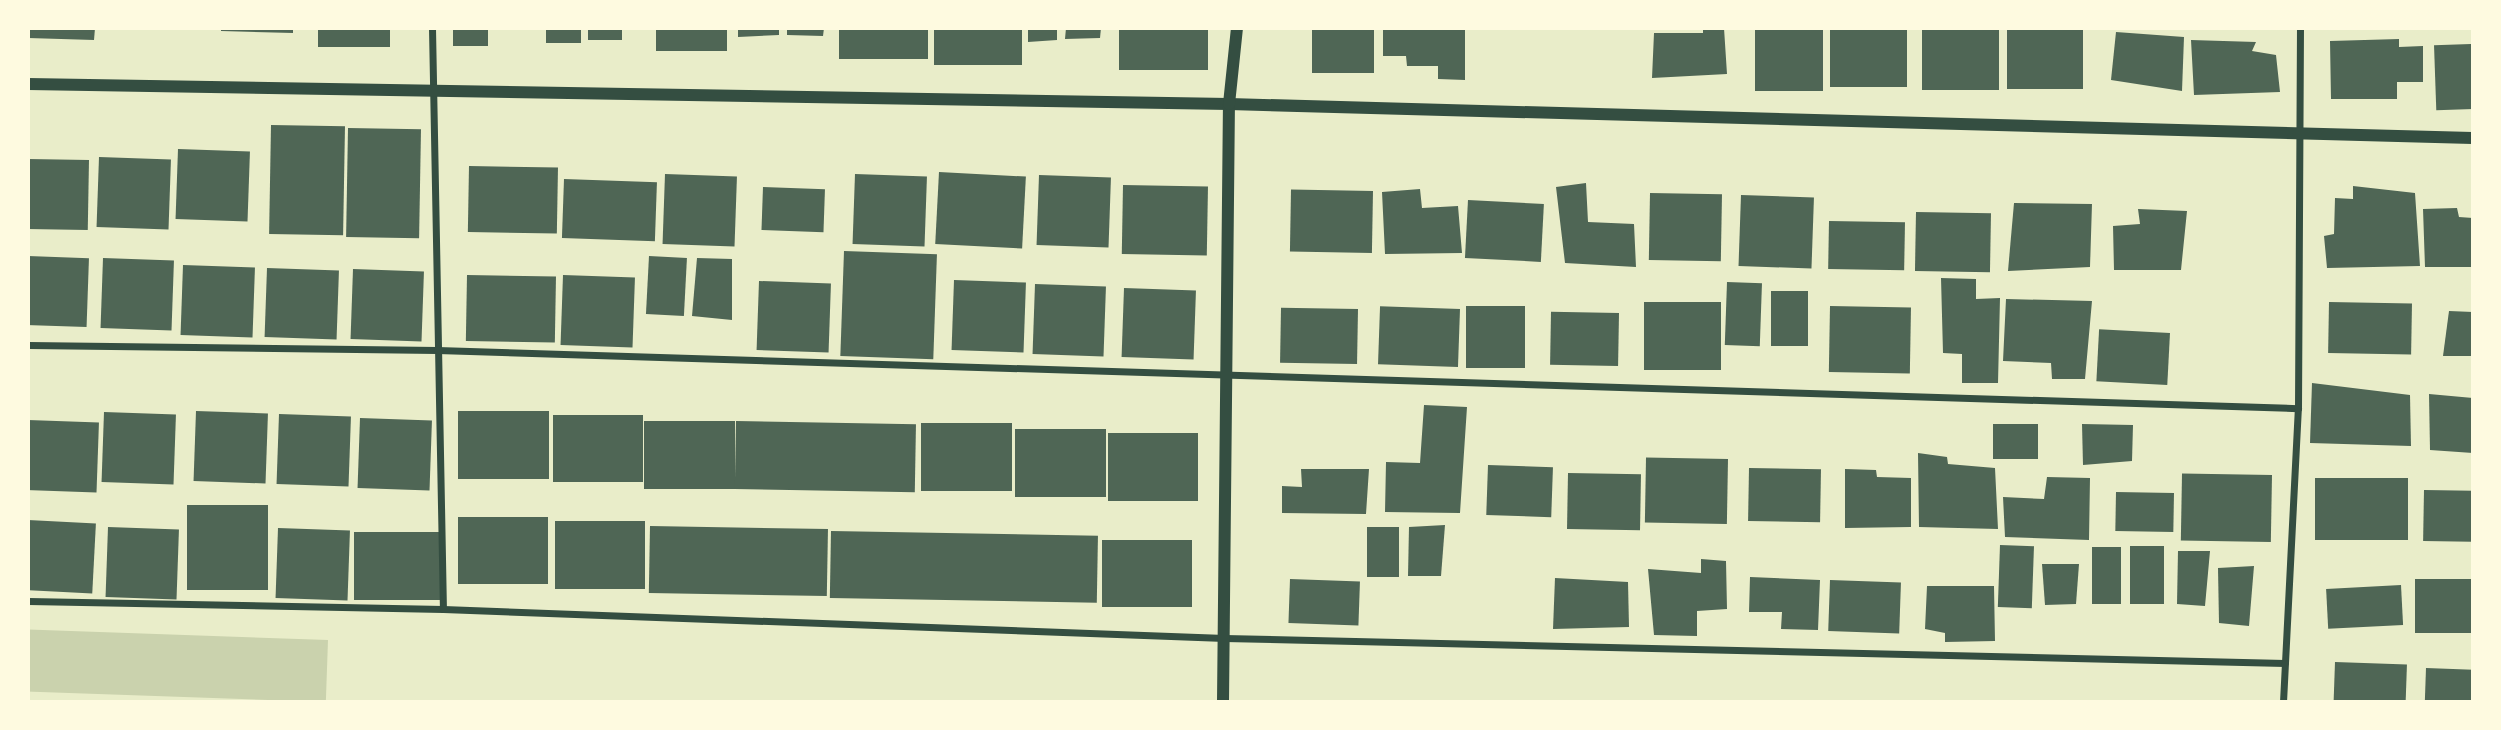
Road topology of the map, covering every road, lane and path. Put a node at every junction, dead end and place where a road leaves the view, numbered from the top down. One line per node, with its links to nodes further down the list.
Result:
1 (432, 28): 5 (street)
2 (1237, 28): 6 (street)
3 (2300, 28): 7 (street)
4 (28, 83): 5 (street)
5 (432, 92): 6 (street); 10 (street)
6 (1229, 104): 7 (street); 11 (street)
7 (2297, 131): 8 (street); 12 (street)
8 (2473, 138)
9 (28, 345): 10 (street)
10 (437, 350): 11 (street); 14 (street)
11 (1225, 377): 12 (street); 15 (street)
12 (2298, 408): 16 (street)
13 (28, 601): 14 (street)
14 (443, 608): 15 (street)
15 (1224, 638): 16 (street); 17 (street)
16 (2285, 663): 18 (street)
17 (1223, 702)
18 (2283, 702)

